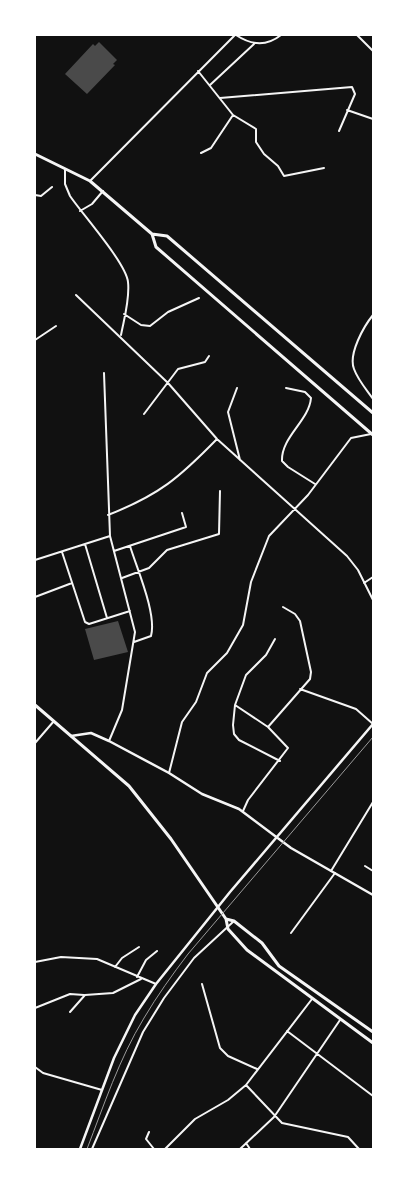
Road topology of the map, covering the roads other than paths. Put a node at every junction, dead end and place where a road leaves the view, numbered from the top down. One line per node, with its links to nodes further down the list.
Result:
1 (235, 35): 4 (street); 6 (street)
2 (281, 35): 4 (street)
3 (357, 35): 5 (street)
4 (254, 44): 7 (street)
5 (373, 51)
6 (198, 71): 7 (street); 17 (street)
7 (210, 86): 8 (street)
8 (220, 98): 9 (street); 10 (street)
9 (348, 110): 11 (street); 12 (street)
10 (233, 116): 13 (street); 16 (street)
11 (373, 119)
12 (339, 131)
13 (201, 153)
14 (35, 154): 15 (main road)
15 (65, 168): 17 (main road); 21 (street)
16 (324, 168)
17 (90, 181): 19 (main road)
18 (52, 186): 20 (street)
19 (103, 191): 21 (street); 22 (main road)
20 (35, 195)
21 (80, 211): 25 (street)
22 (152, 234): 36 (main road); 38 (main road)
23 (76, 295): 28 (street)
24 (199, 298): 25 (street)
25 (124, 314): 28 (street)
26 (373, 315): 35 (street)
27 (56, 326): 29 (street)
28 (120, 337): 32 (street)
29 (35, 340)
30 (209, 356): 32 (street)
31 (104, 373): 45 (street)
32 (168, 383): 37 (street); 39 (street)
33 (237, 388): 40 (street)
34 (286, 388): 41 (street)
35 (373, 399)
36 (373, 413)
37 (144, 414)
38 (373, 435): 41 (street)
39 (217, 439): 40 (street); 45 (street)
40 (240, 460): 43 (street)
41 (315, 484): 43 (street)
42 (220, 491): 52 (street)
43 (294, 509): 56 (street); 74 (street)
44 (182, 513): 48 (street)
45 (108, 516): 46 (street)
46 (110, 536): 47 (street); 49 (street)
47 (85, 544): 50 (street); 61 (street)
48 (130, 546): 49 (street); 52 (street)
49 (114, 551): 54 (street)
50 (62, 552): 51 (street); 55 (street)
51 (35, 560)
52 (138, 572): 54 (street); 63 (street)
53 (373, 577): 56 (street)
54 (122, 578): 60 (street)
55 (72, 583): 57 (street); 61 (street)
56 (364, 583): 58 (street)
57 (35, 597)
58 (373, 600)
59 (283, 607): 64 (street)
60 (130, 611): 61 (street); 63 (street)
61 (107, 618)
62 (275, 639): 66 (street)
63 (134, 642): 71 (street)
64 (300, 689): 68 (street); 69 (street)
65 (35, 705): 67 (main road)
66 (235, 705): 69 (street); 73 (street)
67 (54, 721): 70 (main road); 72 (street)
68 (373, 724): 77 (street)
69 (268, 727): 73 (street)
70 (71, 736): 71 (street); 82 (main road)
71 (109, 741): 74 (street)
72 (35, 743)
73 (280, 761): 76 (street)
74 (169, 773): 76 (street)
75 (373, 802): 80 (street)
76 (243, 811): 77 (street)
77 (276, 838): 80 (street); 82 (street)
78 (365, 866): 79 (street)
79 (373, 871)
80 (333, 872): 81 (street); 86 (street)
81 (373, 895)
82 (218, 907): 83 (main road); 93 (street)
83 (226, 919): 84 (main road); 85 (main road)
84 (234, 921): 85 (street); 101 (main road)
85 (228, 929): 96 (main road); 113 (street)
86 (291, 933)
87 (139, 947): 90 (street)
88 (157, 951): 91 (street)
89 (35, 962): 90 (street)
90 (115, 967): 91 (street)
91 (137, 977): 92 (street)
92 (141, 979): 93 (street); 95 (street)
93 (156, 984): 107 (street)
94 (202, 984): 105 (street)
95 (85, 995): 97 (street); 98 (street)
96 (312, 999): 99 (main road); 100 (street)
97 (35, 1008)
98 (70, 1012)
99 (340, 1020): 102 (main road); 103 (street)
100 (287, 1031): 103 (street); 105 (street)
101 (373, 1032)
102 (373, 1043)
103 (316, 1055): 108 (street); 109 (street)
104 (35, 1067): 107 (street)
105 (258, 1069): 106 (street)
106 (246, 1085): 109 (street); 115 (street)
107 (102, 1090): 112 (street)
108 (373, 1096)
109 (274, 1117): 111 (street); 118 (street)
110 (149, 1132): 114 (street)
111 (246, 1143): 116 (street); 117 (street)
112 (80, 1149)
113 (92, 1149)
114 (154, 1149)
115 (165, 1149)
116 (240, 1149)
117 (250, 1149)
118 (359, 1149)

